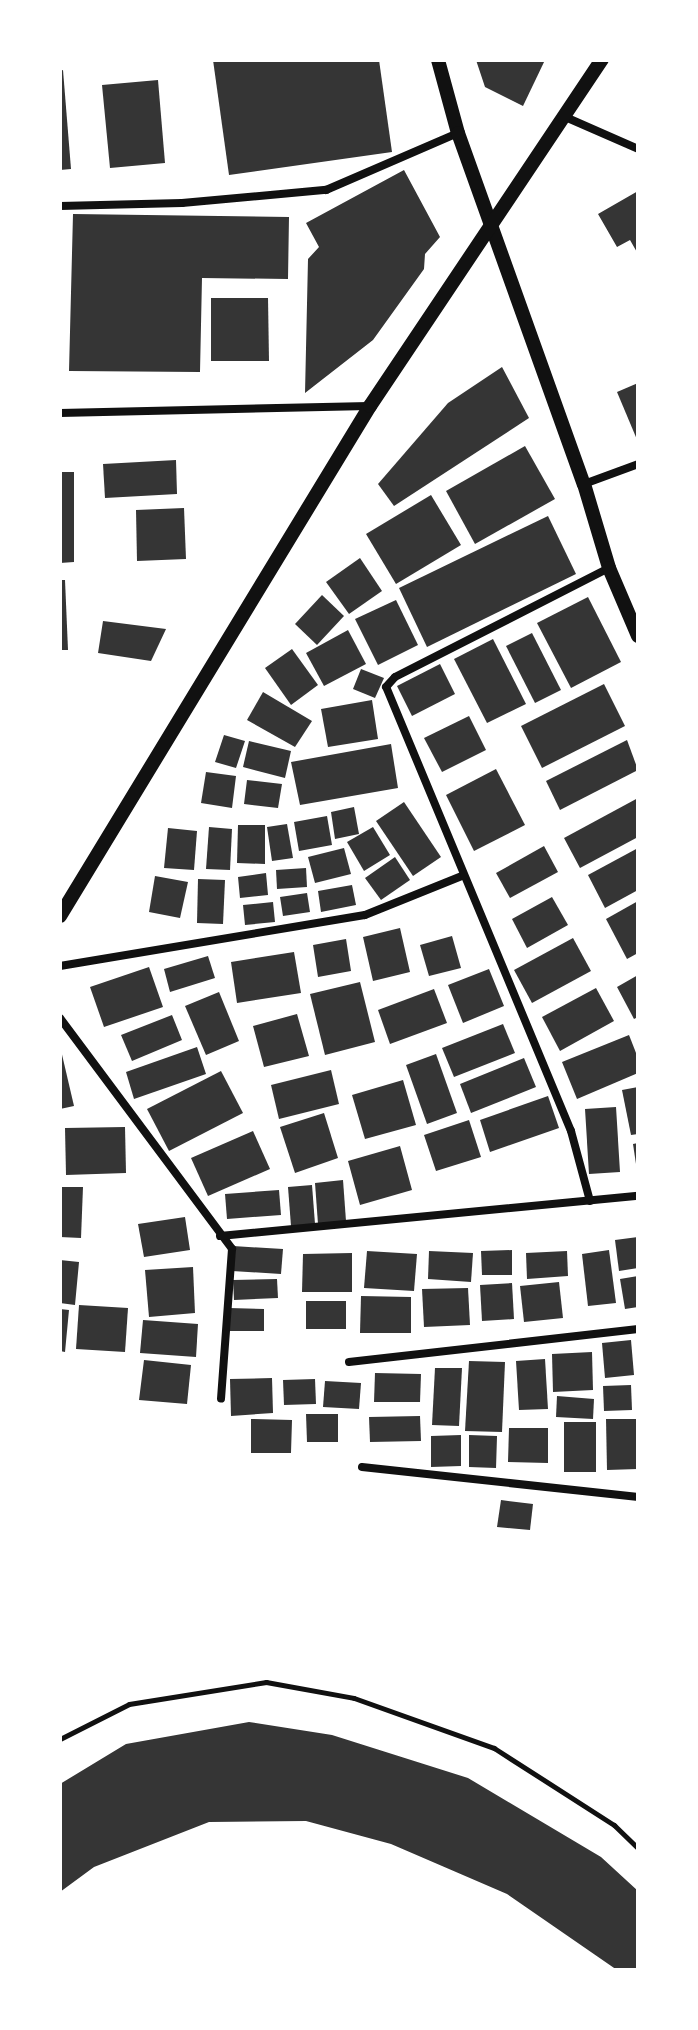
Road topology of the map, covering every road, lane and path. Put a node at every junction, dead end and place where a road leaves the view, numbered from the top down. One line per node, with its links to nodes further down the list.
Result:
1 (438, 60): 4 (street)
2 (602, 60): 3 (street)
3 (562, 115): 5 (street); 7 (street)
4 (458, 133): 6 (street); 7 (street)
5 (638, 149)
6 (60, 206)
7 (491, 222): 8 (street); 11 (street)
8 (370, 406): 9 (street); 15 (street)
9 (60, 413)
10 (638, 464): 11 (street)
11 (584, 484): 12 (street)
12 (609, 568): 13 (street); 14 (street)
13 (638, 636)
14 (462, 876): 16 (street); 19 (street)
15 (60, 916)
16 (60, 966)
17 (60, 1018): 20 (street)
18 (638, 1196): 19 (street)
19 (590, 1201): 20 (street)
20 (220, 1236): 23 (street)
21 (638, 1329): 22 (street)
22 (349, 1362)
23 (221, 1399)
24 (362, 1467): 25 (street)
25 (638, 1497)
26 (60, 1739): 27 (path)
27 (638, 1848)

